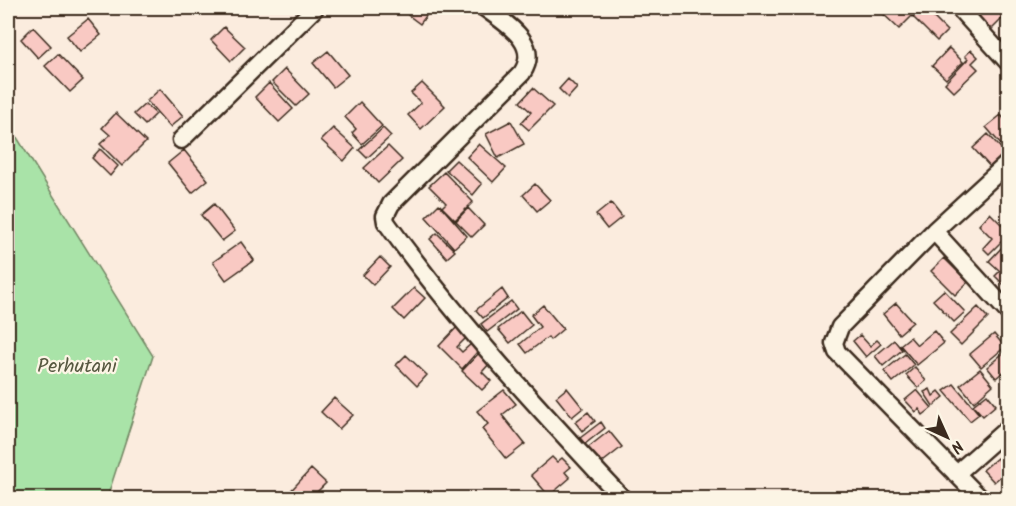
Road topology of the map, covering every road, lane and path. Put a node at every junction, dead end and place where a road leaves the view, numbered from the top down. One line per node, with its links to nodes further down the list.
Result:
1 (315, 8): 5 (street)
2 (485, 8): 11 (street)
3 (959, 8): 4 (street)
4 (1008, 62)
5 (181, 140)
6 (1008, 163): 7 (street)
7 (934, 231): 8 (street); 10 (street)
8 (1008, 312)
9 (1008, 428): 10 (street)
10 (956, 474): 12 (street)
11 (622, 498)
12 (980, 498)

